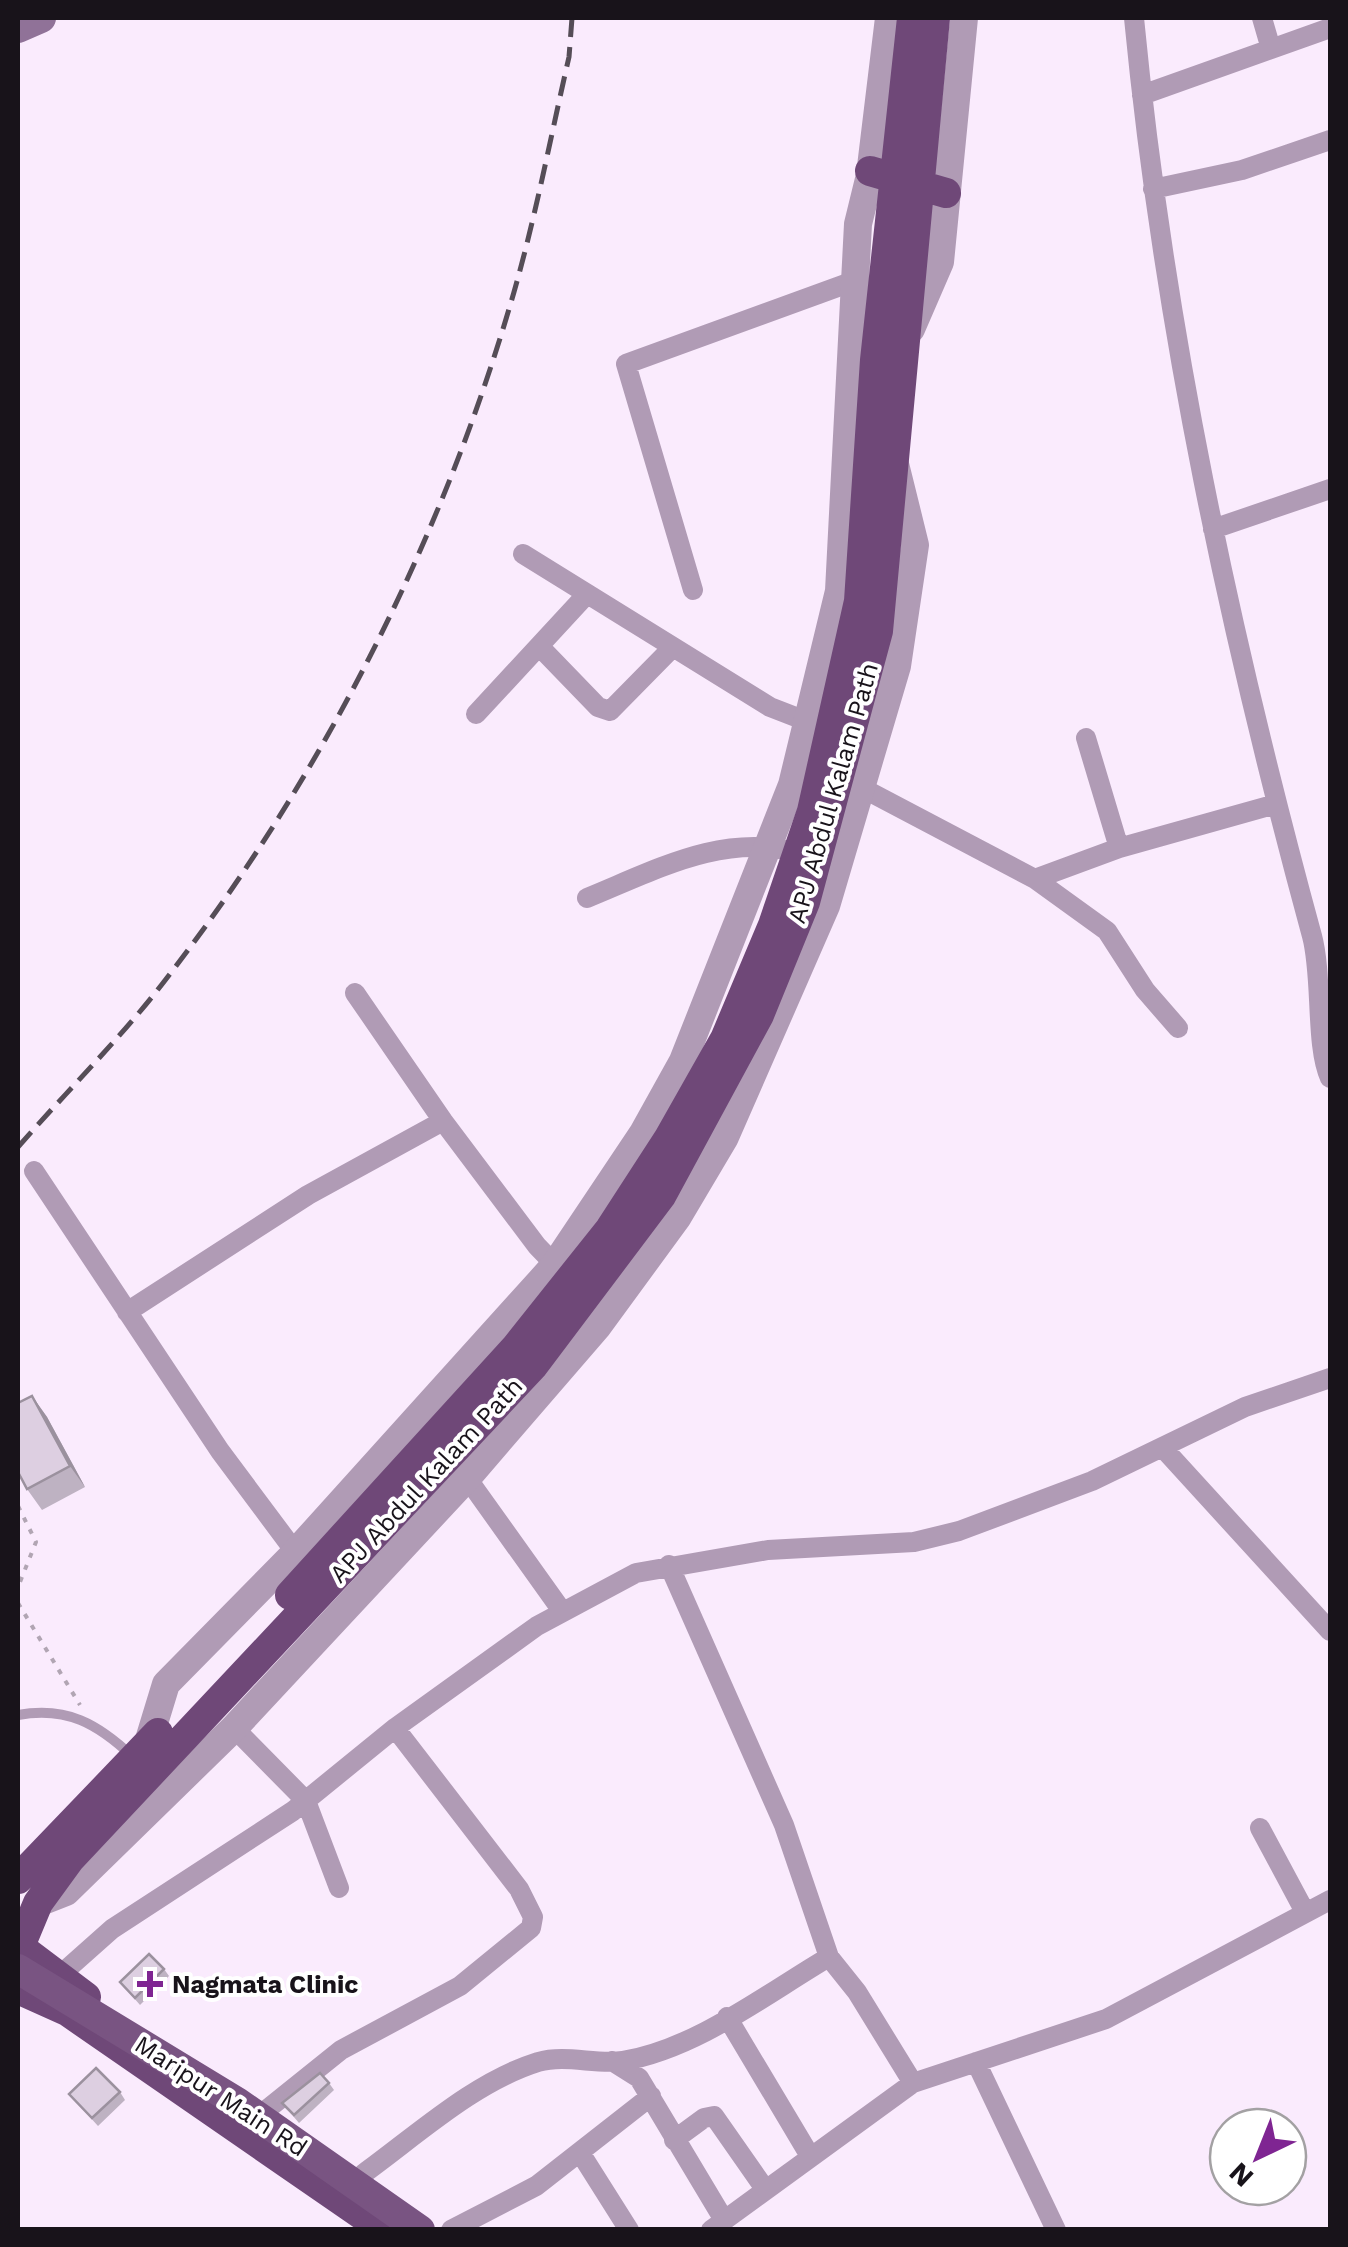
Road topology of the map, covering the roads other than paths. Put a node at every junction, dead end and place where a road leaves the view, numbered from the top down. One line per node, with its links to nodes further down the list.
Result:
1 (40, 18): 8 (main road)
2 (889, 18): 12 (street)
3 (912, 18): 12 (highway, APJ Abdul Kalam Path)
4 (936, 18): 14 (highway, APJ Abdul Kalam Path)
5 (964, 18): 14 (street)
6 (1134, 18): 11 (street)
7 (1262, 18): 10 (street)
8 (18, 28)
9 (1330, 28): 10 (street)
10 (1271, 49): 11 (street)
11 (1142, 95): 15 (street)
12 (892, 96): 14 (highway, APJ Abdul Kalam Path)
13 (1330, 140): 15 (street)
14 (908, 182): 16 (street); 17 (highway, APJ Abdul Kalam Path); 18 (street)
15 (1154, 189): 22 (street)
16 (854, 282): 21 (street); 24 (street)
17 (892, 316): 18 (highway, APJ Abdul Kalam Path); 21 (highway, APJ Abdul Kalam Path)
18 (902, 348): 19 (highway, APJ Abdul Kalam Path)
19 (893, 458): 29 (highway, APJ Abdul Kalam Path); 31 (street)
20 (1330, 489): 22 (street)
21 (856, 518): 29 (highway, APJ Abdul Kalam Path)
22 (1214, 529): 32 (street)
23 (523, 554): 25 (street)
24 (693, 590)
25 (587, 594): 26 (street); 27 (street)
26 (538, 646): 27 (street); 28 (street)
27 (672, 648): 29 (street)
28 (476, 714)
29 (830, 729): 31 (highway, APJ Abdul Kalam Path); 34 (highway, APJ Abdul Kalam Path)
30 (1086, 738): 33 (street)
31 (852, 783): 35 (street); 43 (highway, APJ Abdul Kalam Path)
32 (1276, 804): 33 (street); 38 (street)
33 (1119, 848): 35 (street)
34 (784, 849): 36 (street); 43 (highway, APJ Abdul Kalam Path)
35 (1035, 879): 39 (street)
36 (588, 898)
37 (355, 993): 41 (street)
38 (1327, 1011): 40 (street)
39 (1178, 1028)
40 (1330, 1078)
41 (443, 1120): 43 (street); 44 (street)
42 (34, 1171): 44 (street)
43 (575, 1295): 47 (highway, APJ Abdul Kalam Path); 48 (highway, APJ Abdul Kalam Path)
44 (127, 1312): 48 (street)
45 (1330, 1378): 46 (street)
46 (1163, 1448): 49 (street); 52 (street)
47 (457, 1468): 50 (street); 51 (highway, APJ Abdul Kalam Path)
48 (304, 1562): 56 (highway, APJ Abdul Kalam Path)
49 (669, 1565): 50 (street); 65 (street)
50 (562, 1611): 55 (street)
51 (312, 1622): 54 (street); 62 (highway, APJ Abdul Kalam Path)
52 (1330, 1631)
53 (18, 1714): 56 (lane)
54 (234, 1728): 57 (street); 62 (street)
55 (395, 1728): 57 (street); 73 (street)
56 (141, 1750): 59 (highway, APJ Abdul Kalam Path)
57 (306, 1801): 60 (street); 66 (street)
58 (1260, 1828): 63 (street)
59 (18, 1878)
60 (340, 1888)
61 (1330, 1900): 63 (street)
62 (38, 1903): 64 (highway, APJ Abdul Kalam Path)
63 (1305, 1912): 70 (street)
64 (20, 1952): 66 (highway); 81 (main road, Maripur Main Rd, bridge)
65 (828, 1957): 68 (street); 71 (street)
66 (58, 1976): 73 (highway)
67 (18, 1990): 80 (highway)
68 (727, 2017): 69 (street); 76 (street)
69 (612, 2061): 72 (street); 77 (street)
70 (976, 2062): 71 (street); 85 (street)
71 (914, 2083): 76 (street)
72 (651, 2096): 74 (street); 75 (street)
73 (265, 2111): 77 (highway)
74 (674, 2140): 78 (street); 79 (street)
75 (581, 2154): 83 (street); 84 (street)
76 (810, 2156): 78 (street)
77 (363, 2174): 82 (highway)
78 (764, 2190): 79 (street)
79 (717, 2225)
80 (384, 2230)
81 (420, 2230)
82 (440, 2230)
83 (450, 2230)
84 (629, 2230)
85 (1056, 2230)

